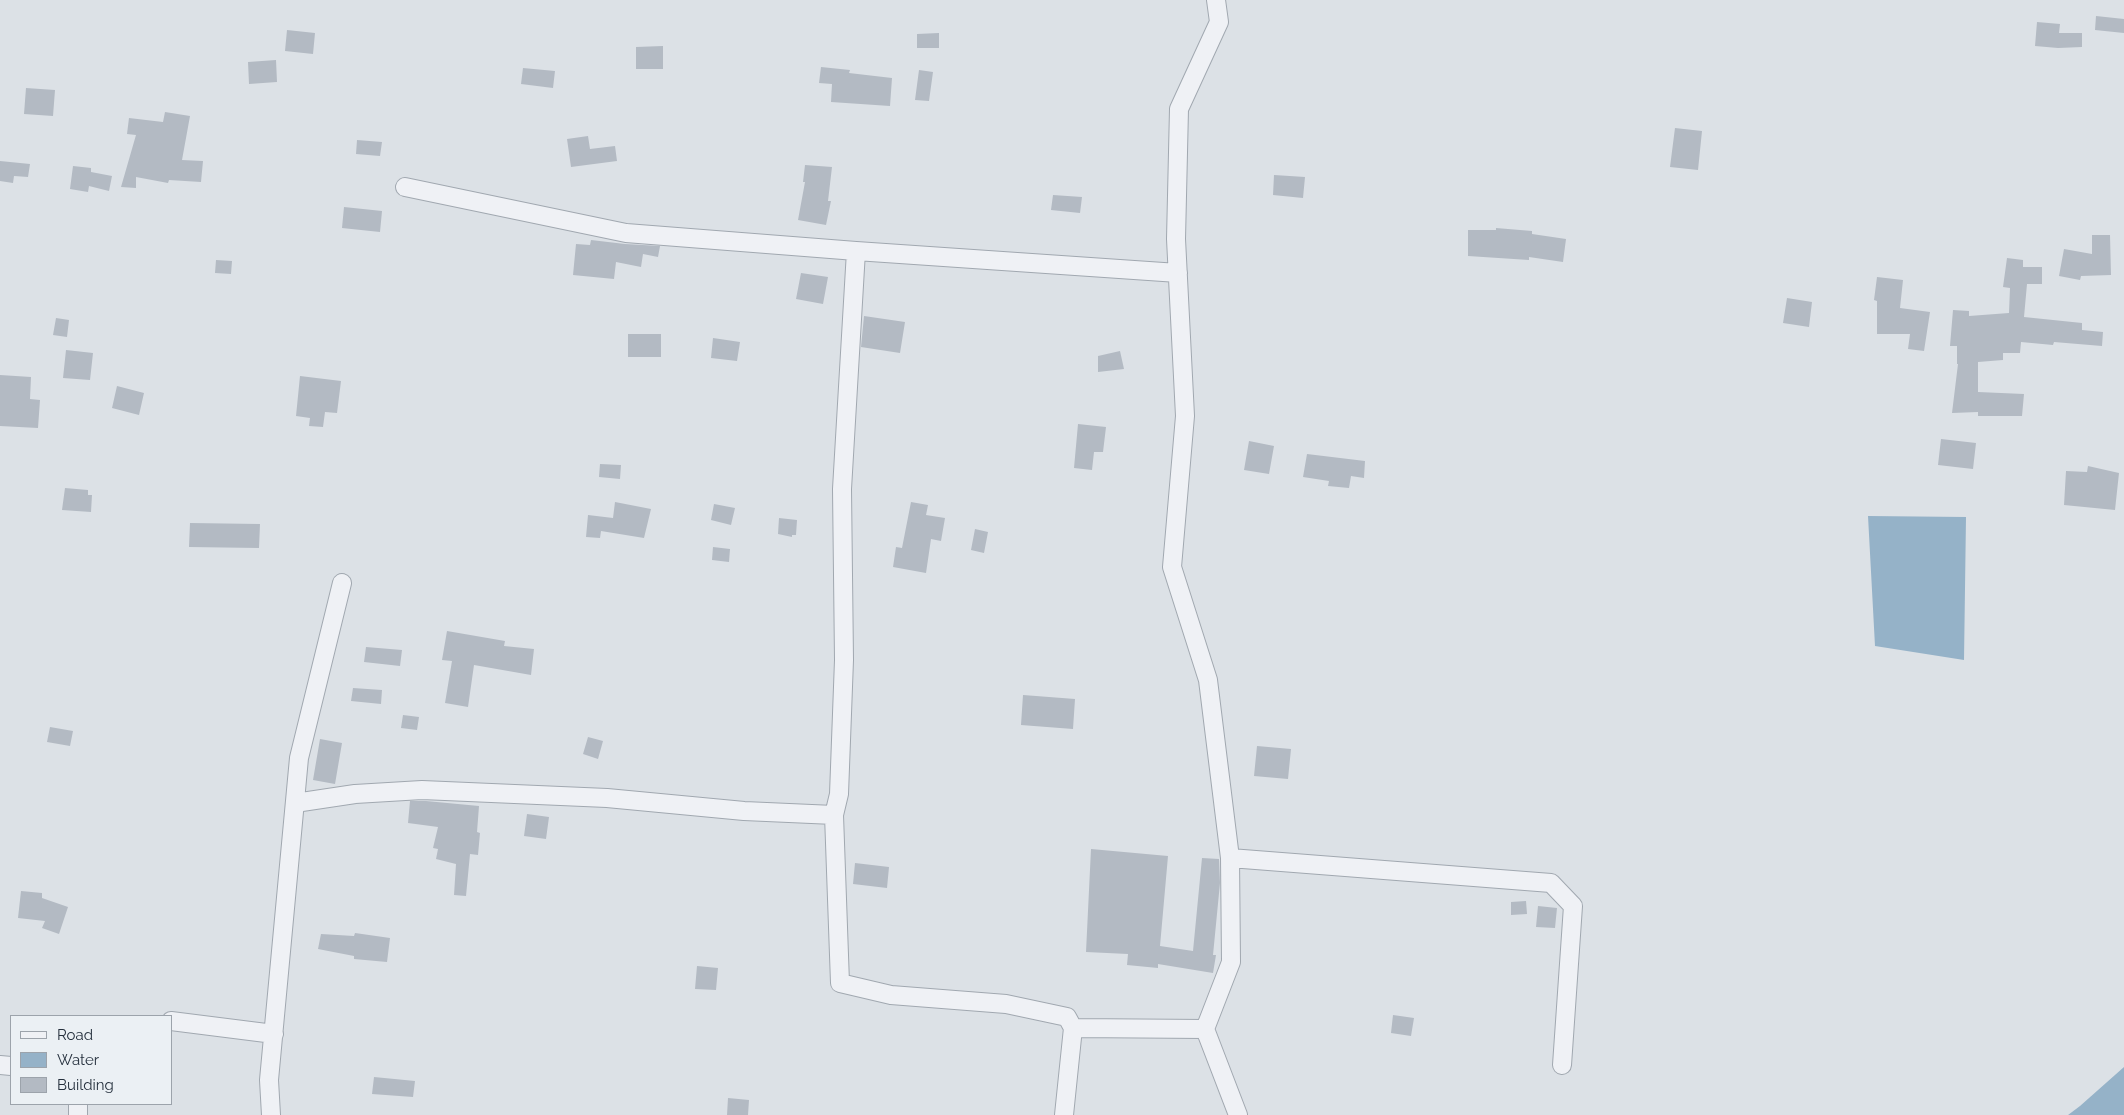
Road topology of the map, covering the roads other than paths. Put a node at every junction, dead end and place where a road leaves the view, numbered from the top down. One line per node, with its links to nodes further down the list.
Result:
1 (1216, 0): 4 (street)
2 (405, 186): 3 (street)
3 (856, 251): 4 (street); 7 (street)
4 (1178, 272): 8 (street)
5 (342, 583): 6 (street)
6 (295, 803): 7 (street); 12 (street)
7 (834, 815): 10 (street)
8 (1230, 858): 11 (street); 13 (street)
9 (172, 1021): 12 (street)
10 (1073, 1028): 11 (street); 15 (street)
11 (1206, 1029): 16 (street)
12 (274, 1034): 14 (street)
13 (1562, 1065)
14 (271, 1115)
15 (1064, 1115)
16 (1238, 1115)

